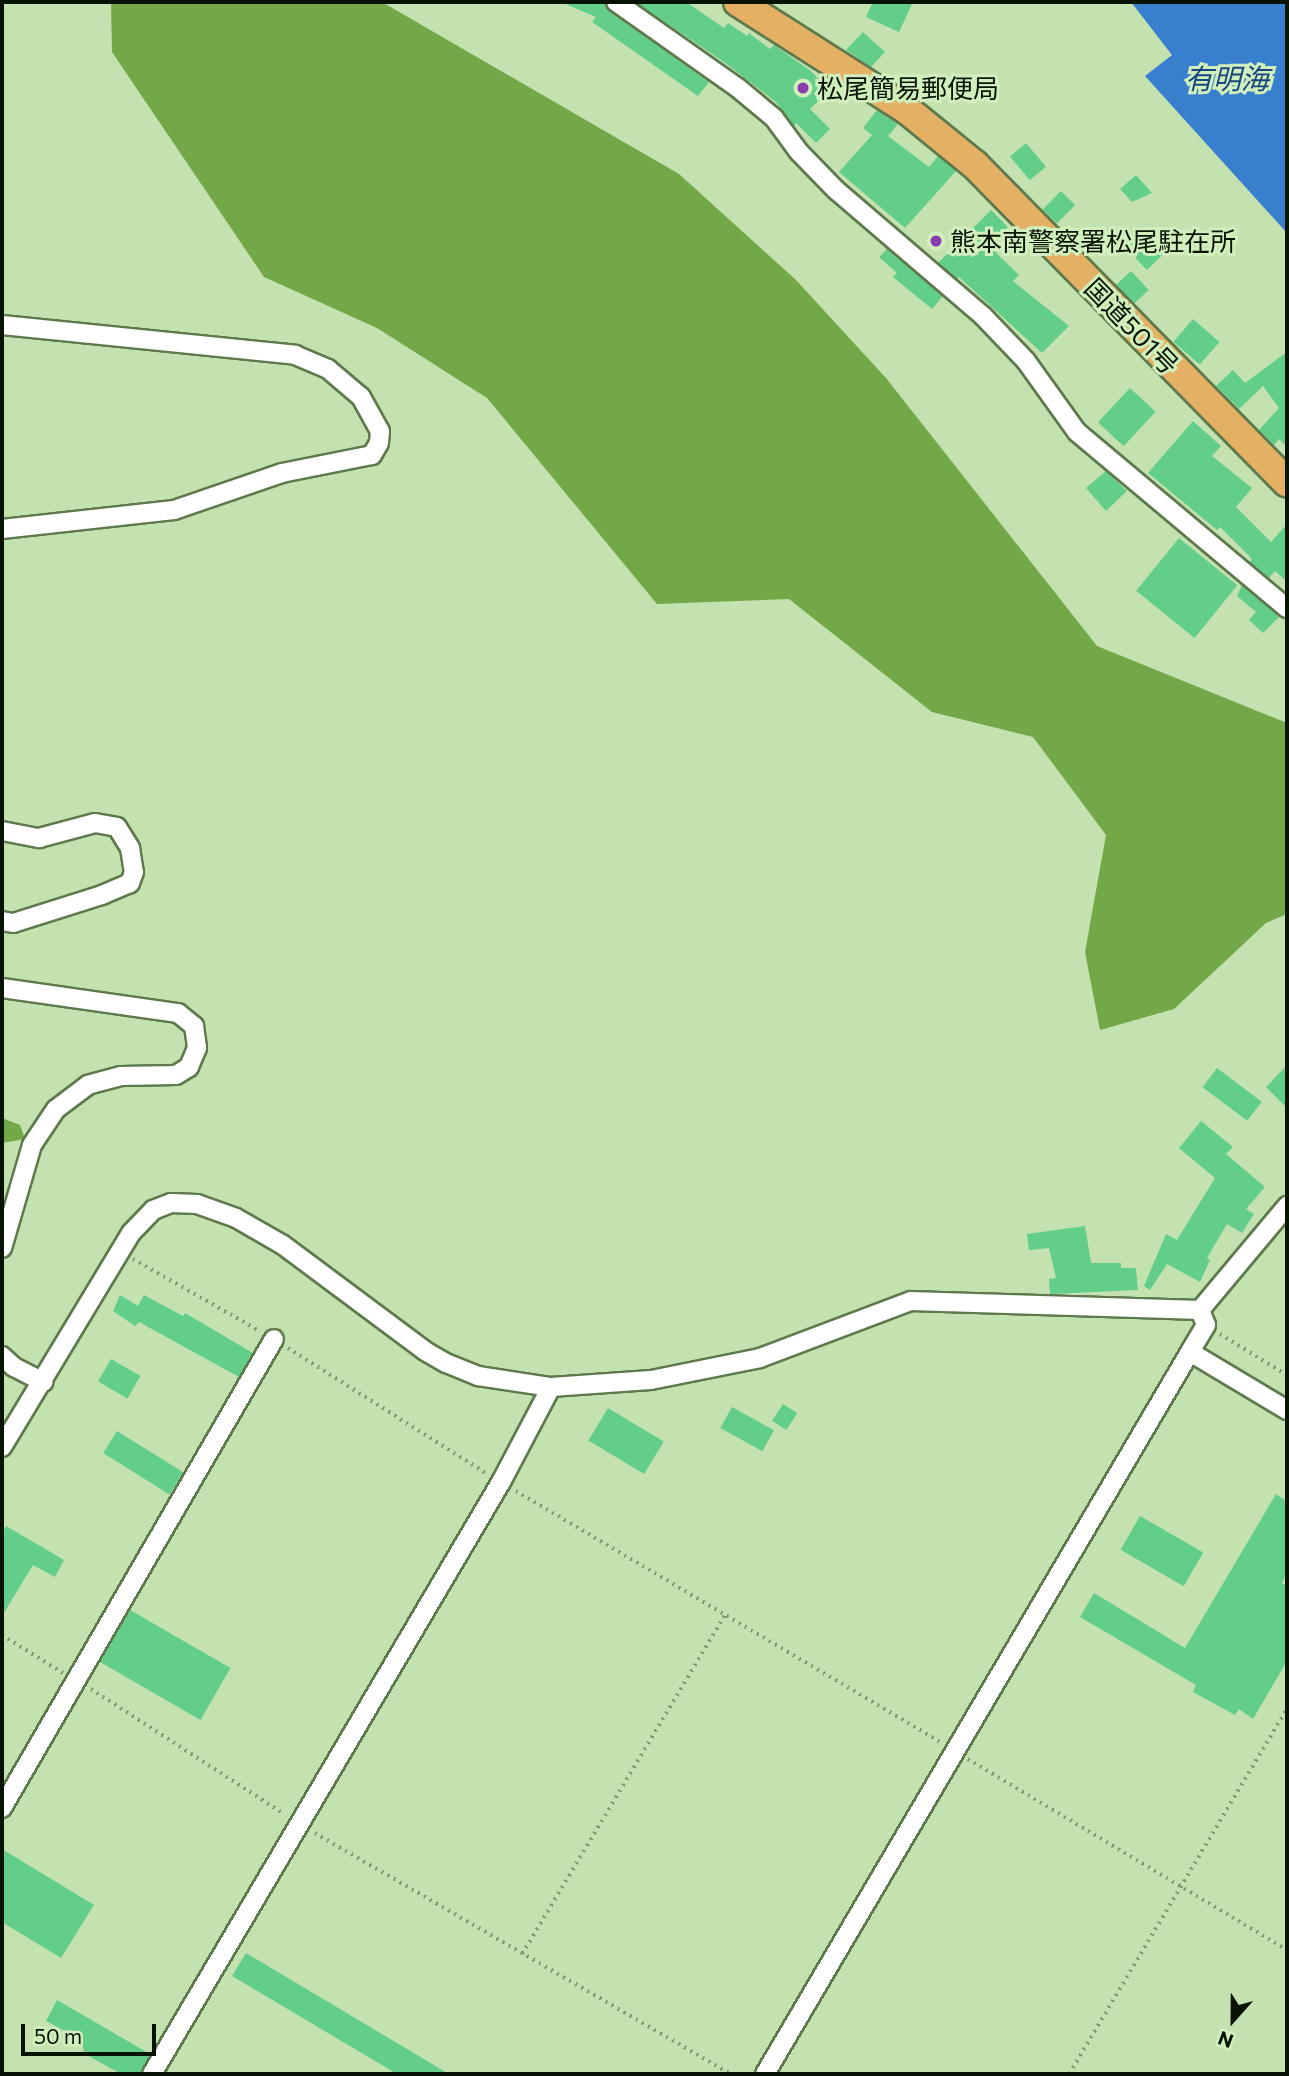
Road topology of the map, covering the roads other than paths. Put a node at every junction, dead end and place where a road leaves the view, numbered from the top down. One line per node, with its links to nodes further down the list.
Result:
1 (616, 2): 6 (street)
2 (738, 2): 4 (highway, 国道501号)
3 (2, 325): 5 (street)
4 (1287, 482)
5 (2, 529)
6 (1287, 608)
7 (2, 831): 8 (street)
8 (2, 921)
9 (2, 988): 11 (street)
10 (1287, 1206): 12 (street)
11 (2, 1248)
12 (1203, 1317): 14 (street); 17 (street)
13 (274, 1339): 20 (street)
14 (1190, 1352): 18 (street); 22 (street)
15 (2, 1356): 16 (street)
16 (43, 1382): 17 (street); 19 (street)
17 (551, 1387): 21 (street)
18 (1287, 1410)
19 (2, 1447)
20 (2, 1808)
21 (152, 2074)
22 (765, 2074)

